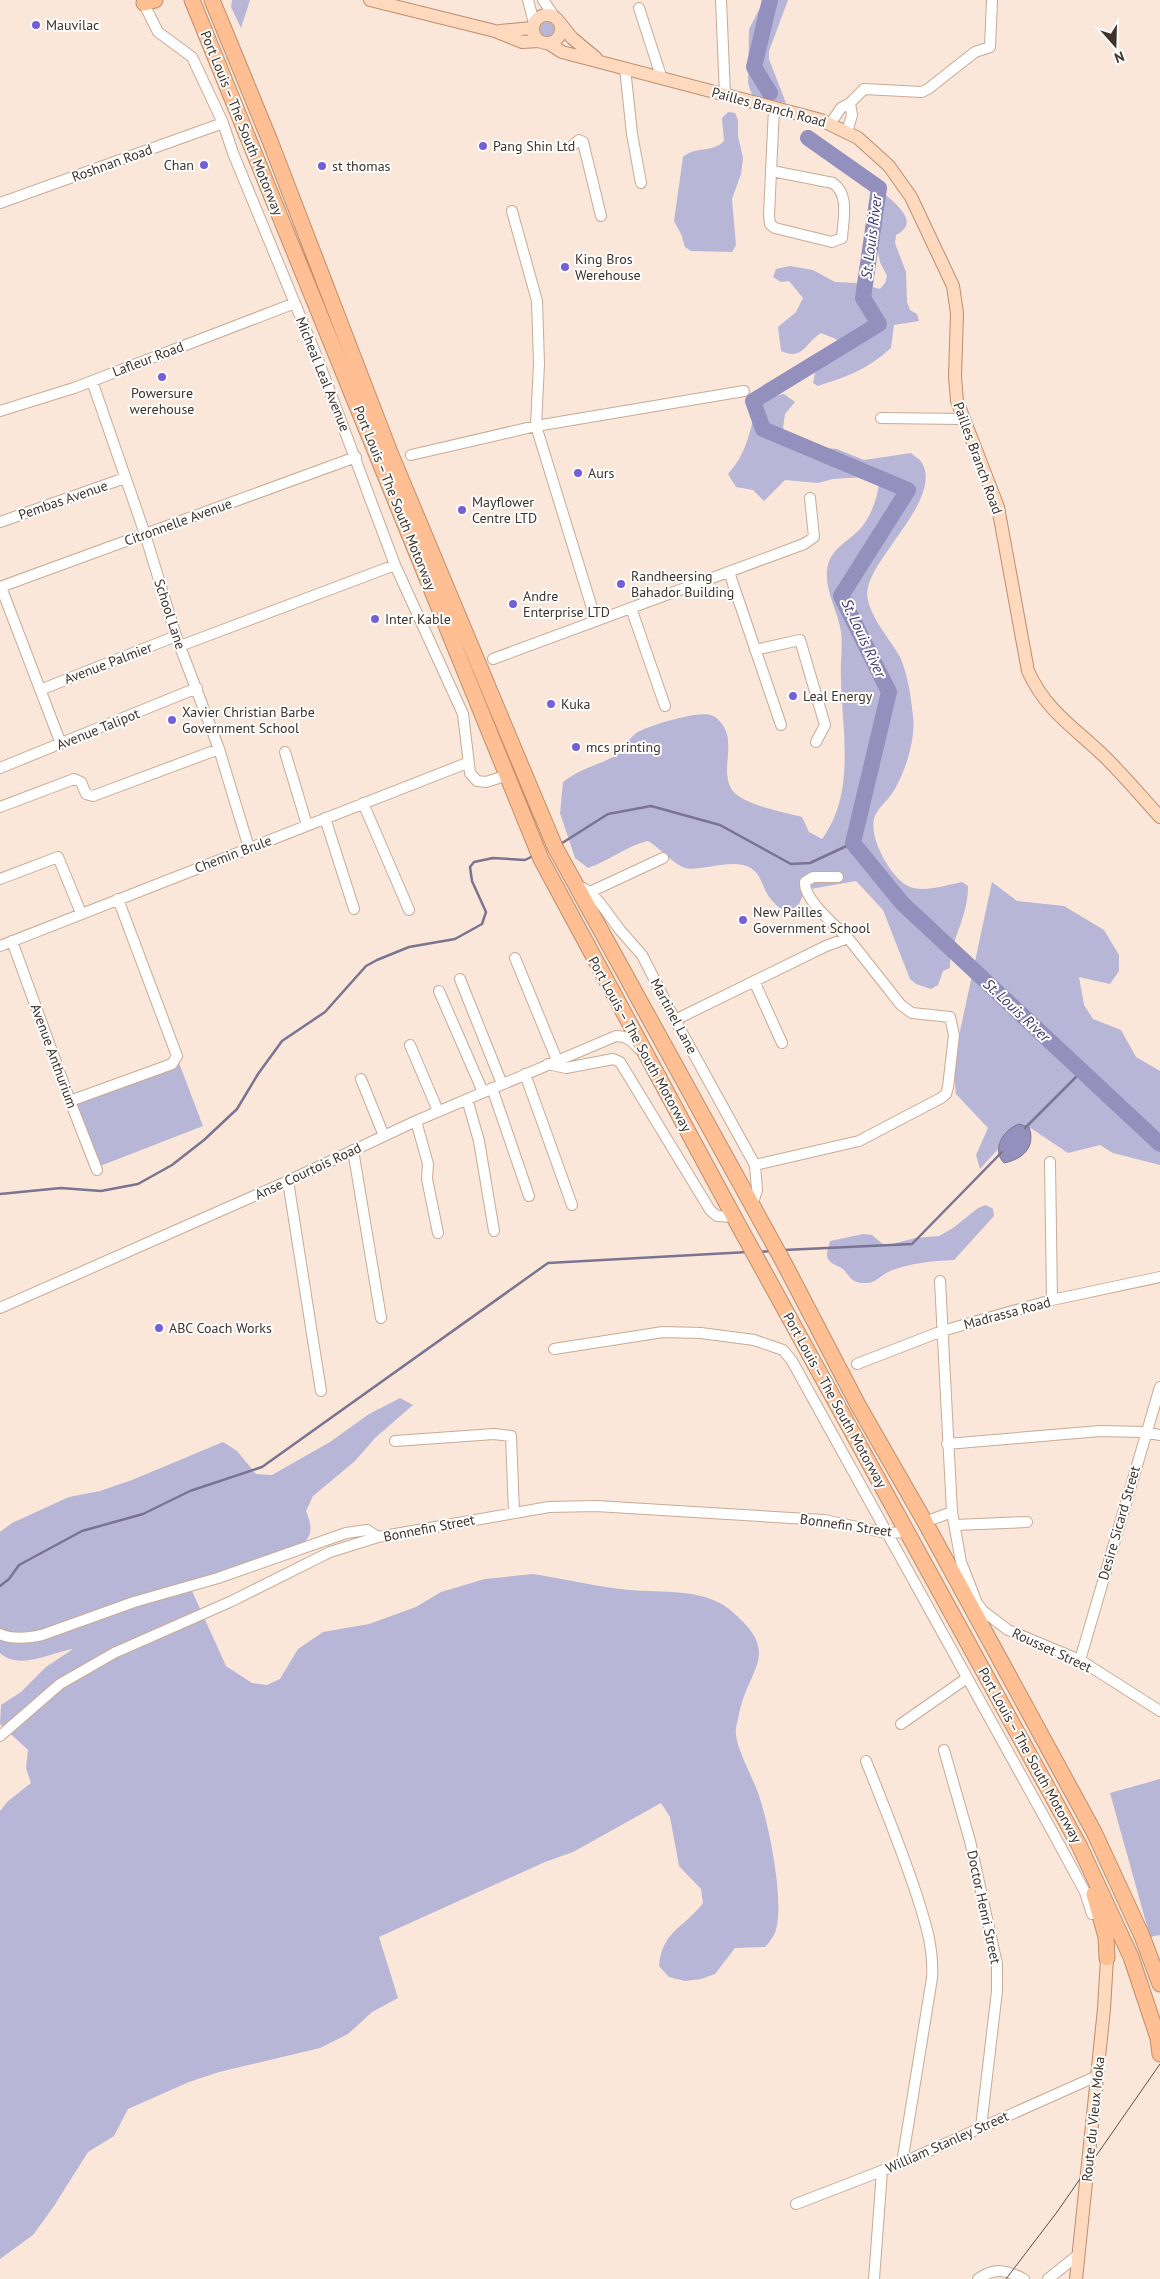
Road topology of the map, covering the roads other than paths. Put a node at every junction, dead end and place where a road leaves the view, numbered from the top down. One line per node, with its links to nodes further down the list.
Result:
1 (179, 0): 20 (highway)
2 (192, 0): 20 (highway, Port Louis – The South Motorway)
3 (212, 0): 22 (highway, Port Louis – The South Motorway)
4 (222, 0): 22 (highway)
5 (370, 0): 14 (main road)
6 (528, 0): 13 (street)
7 (543, 0): 12 (street)
8 (721, 0): 23 (street)
9 (992, 0): 24 (street)
10 (147, 1): 26 (street, Micheal Leal Avenue)
11 (639, 8): 21 (street)
12 (557, 19): 13 (main road); 16 (main road); 18 (main road, Pailles Branch Road)
13 (533, 25): 14 (main road); 16 (main road)
14 (495, 31): 15 (main road)
15 (522, 42): 16 (main road); 17 (main road)
16 (543, 42): 17 (main road, Pailles Branch Road)
17 (562, 52): 18 (main road, Pailles Branch Road)
18 (598, 60): 19 (main road, Pailles Branch Road)
19 (625, 68): 21 (main road, Pailles Branch Road); 31 (street)
20 (224, 78): 66 (highway, Port Louis – The South Motorway)
21 (662, 79): 23 (main road, Pailles Branch Road)
22 (247, 86): 74 (highway, Port Louis – The South Motorway)
23 (725, 95): 25 (main road, Pailles Branch Road)
24 (850, 103): 27 (street); 28 (street)
25 (774, 108): 27 (main road, Pailles Branch Road); 30 (street)
26 (223, 123): 32 (street, Roshnan Road); 35 (street, Micheal Leal Avenue)
27 (830, 124): 28 (main road, Pailles Branch Road)
28 (848, 132): 40 (main road, Pailles Branch Road)
29 (572, 146): 34 (street)
30 (772, 171): 30 (street)
31 (641, 183)
32 (0, 203)
33 (512, 211): 41 (street)
34 (601, 216)
35 (295, 303): 36 (street, Lafleur Road); 43 (street, Micheal Leal Avenue)
36 (92, 381): 38 (street, Lafleur Road); 44 (street, School Lane)
37 (744, 391): 41 (street)
38 (0, 411)
39 (881, 418): 40 (street)
40 (963, 419): 69 (main road, Pailles Branch Road)
41 (536, 426): 42 (street); 52 (street)
42 (411, 455)
43 (356, 457): 47 (street, Citronnelle Avenue); 48 (street, Micheal Leal Avenue)
44 (126, 478): 46 (street, Pembas Avenue); 47 (street, School Lane)
45 (810, 498): 49 (street)
46 (0, 522)
47 (145, 534): 50 (street, Citronnelle Avenue); 53 (street, School Lane)
48 (395, 565): 53 (street, Avenue Palmier); 64 (street, Micheal Leal Avenue)
49 (729, 572): 51 (street); 54 (street)
50 (0, 587): 57 (street)
51 (631, 608): 52 (street); 58 (street)
52 (596, 621): 55 (street)
53 (178, 641): 56 (street, School Lane); 57 (street, Avenue Palmier)
54 (755, 650): 59 (street); 60 (street)
55 (493, 659)
56 (197, 688): 61 (street, Avenue Talipot); 62 (street, School Lane)
57 (40, 690): 61 (street)
58 (665, 706)
59 (781, 725)
60 (816, 742)
61 (61, 744): 65 (street, Avenue Talipot)
62 (219, 749): 68 (street); 72 (street, School Lane)
63 (285, 752): 71 (street)
64 (467, 763): 66 (street); 67 (street, Chemin Brule)
65 (0, 768)
66 (508, 775): 89 (highway, Port Louis – The South Motorway)
67 (363, 803): 70 (street, Chemin Brule); 80 (street)
68 (0, 807)
69 (1160, 817)
70 (325, 818): 71 (street, Chemin Brule); 79 (street)
71 (307, 825): 72 (street, Chemin Brule)
72 (249, 848): 78 (street, Chemin Brule)
73 (663, 858): 77 (street)
74 (570, 876): 77 (street, Martinel Lane); 111 (highway, Port Louis – The South Motorway)
75 (838, 877): 82 (street)
76 (0, 879): 81 (street)
77 (590, 892): 90 (street, Martinel Lane)
78 (118, 899): 81 (street, Chemin Brule); 100 (street)
79 (354, 909)
80 (409, 910)
81 (82, 913): 83 (street, Chemin Brule)
82 (848, 938): 87 (street); 106 (street)
83 (12, 941): 84 (street, Chemin Brule); 100 (street, Avenue Anthurium)
84 (0, 946)
85 (515, 958): 94 (street)
86 (460, 979): 98 (street)
87 (754, 981): 90 (street); 92 (street)
88 (439, 991): 98 (street)
89 (620, 1006): 91 (street); 95 (highway, Port Louis – The South Motorway)
90 (675, 1020): 106 (street, Martinel Lane)
91 (616, 1036): 94 (street, Anse Courtois Road); 95 (street)
92 (782, 1043)
93 (410, 1045): 101 (street)
94 (553, 1062): 96 (street, Anse Courtois Road); 112 (street)
95 (656, 1072): 112 (highway, Port Louis – The South Motorway)
96 (526, 1074): 98 (street, Anse Courtois Road); 110 (street)
97 (361, 1079): 103 (street)
98 (492, 1088): 99 (street, Anse Courtois Road); 109 (street)
99 (467, 1099): 101 (street, Anse Courtois Road); 113 (street)
100 (70, 1101): 107 (street, Avenue Anthurium)
101 (438, 1111): 102 (street, Anse Courtois Road)
102 (416, 1121): 103 (street, Anse Courtois Road); 114 (street)
103 (384, 1136): 104 (street, Anse Courtois Road)
104 (353, 1150): 108 (street, Anse Courtois Road); 119 (street)
105 (1050, 1162): 117 (street)
106 (755, 1165): 111 (street)
107 (97, 1170)
108 (288, 1181): 118 (street, Anse Courtois Road); 124 (street)
109 (528, 1196)
110 (572, 1205)
111 (752, 1206): 131 (highway, Port Louis – The South Motorway)
112 (734, 1217): 134 (highway, Port Louis – The South Motorway)
113 (494, 1231)
114 (438, 1234)
115 (1160, 1276): 117 (street, Madrassa Road)
116 (940, 1281): 120 (street, Rousset Street)
117 (1052, 1300): 120 (street, Madrassa Road)
118 (0, 1308)
119 (381, 1318)
120 (942, 1331): 122 (street, Madrassa Road); 128 (street, Rousset Street)
121 (554, 1349): 135 (street)
122 (858, 1364)
123 (1160, 1386): 125 (street, Desire Sicard Street)
124 (321, 1391)
125 (1146, 1432): 126 (street); 128 (street); 138 (street, Desire Sicard Street)
126 (1160, 1435)
127 (394, 1440): 129 (street)
128 (947, 1444): 130 (street, Rousset Street)
129 (514, 1512): 135 (street, Bonnefin Street); 136 (street, Bonnefin Street)
130 (952, 1512): 131 (street); 133 (street, Rousset Street)
131 (925, 1522): 147 (highway, Port Louis – The South Motorway)
132 (1027, 1522): 133 (street)
133 (954, 1525): 138 (street, Rousset Street)
134 (907, 1532): 135 (street, Bonnefin Street); 145 (highway, Port Louis – The South Motorway)
135 (886, 1533): 139 (street)
136 (378, 1537): 137 (street); 142 (street, Bonnefin Street)
137 (0, 1634)
138 (1080, 1660): 140 (street, Rousset Street)
139 (967, 1678): 141 (street); 146 (street)
140 (1160, 1711)
141 (901, 1724)
142 (0, 1736)
143 (944, 1750): 150 (street, Doctor Henri Street)
144 (866, 1761): 151 (street)
145 (1079, 1845): 146 (highway); 148 (highway, Port Louis – The South Motorway)
146 (1106, 1958): 149 (main road, Route du Vieux Moka)
147 (1160, 1984)
148 (1160, 2054)
149 (1097, 2076): 150 (street, William Stanley Street); 154 (main road, Route du Vieux Moka)
150 (981, 2127): 151 (street, William Stanley Street)
151 (902, 2163): 152 (street, William Stanley Street)
152 (882, 2171): 153 (street, William Stanley Street); 155 (street)
153 (796, 2204)
154 (1078, 2255): 158 (street); 159 (main road, Route du Vieux Moka)
155 (874, 2279)
156 (978, 2279): 157 (street)
157 (1024, 2279)
158 (1048, 2279)
159 (1076, 2279)

